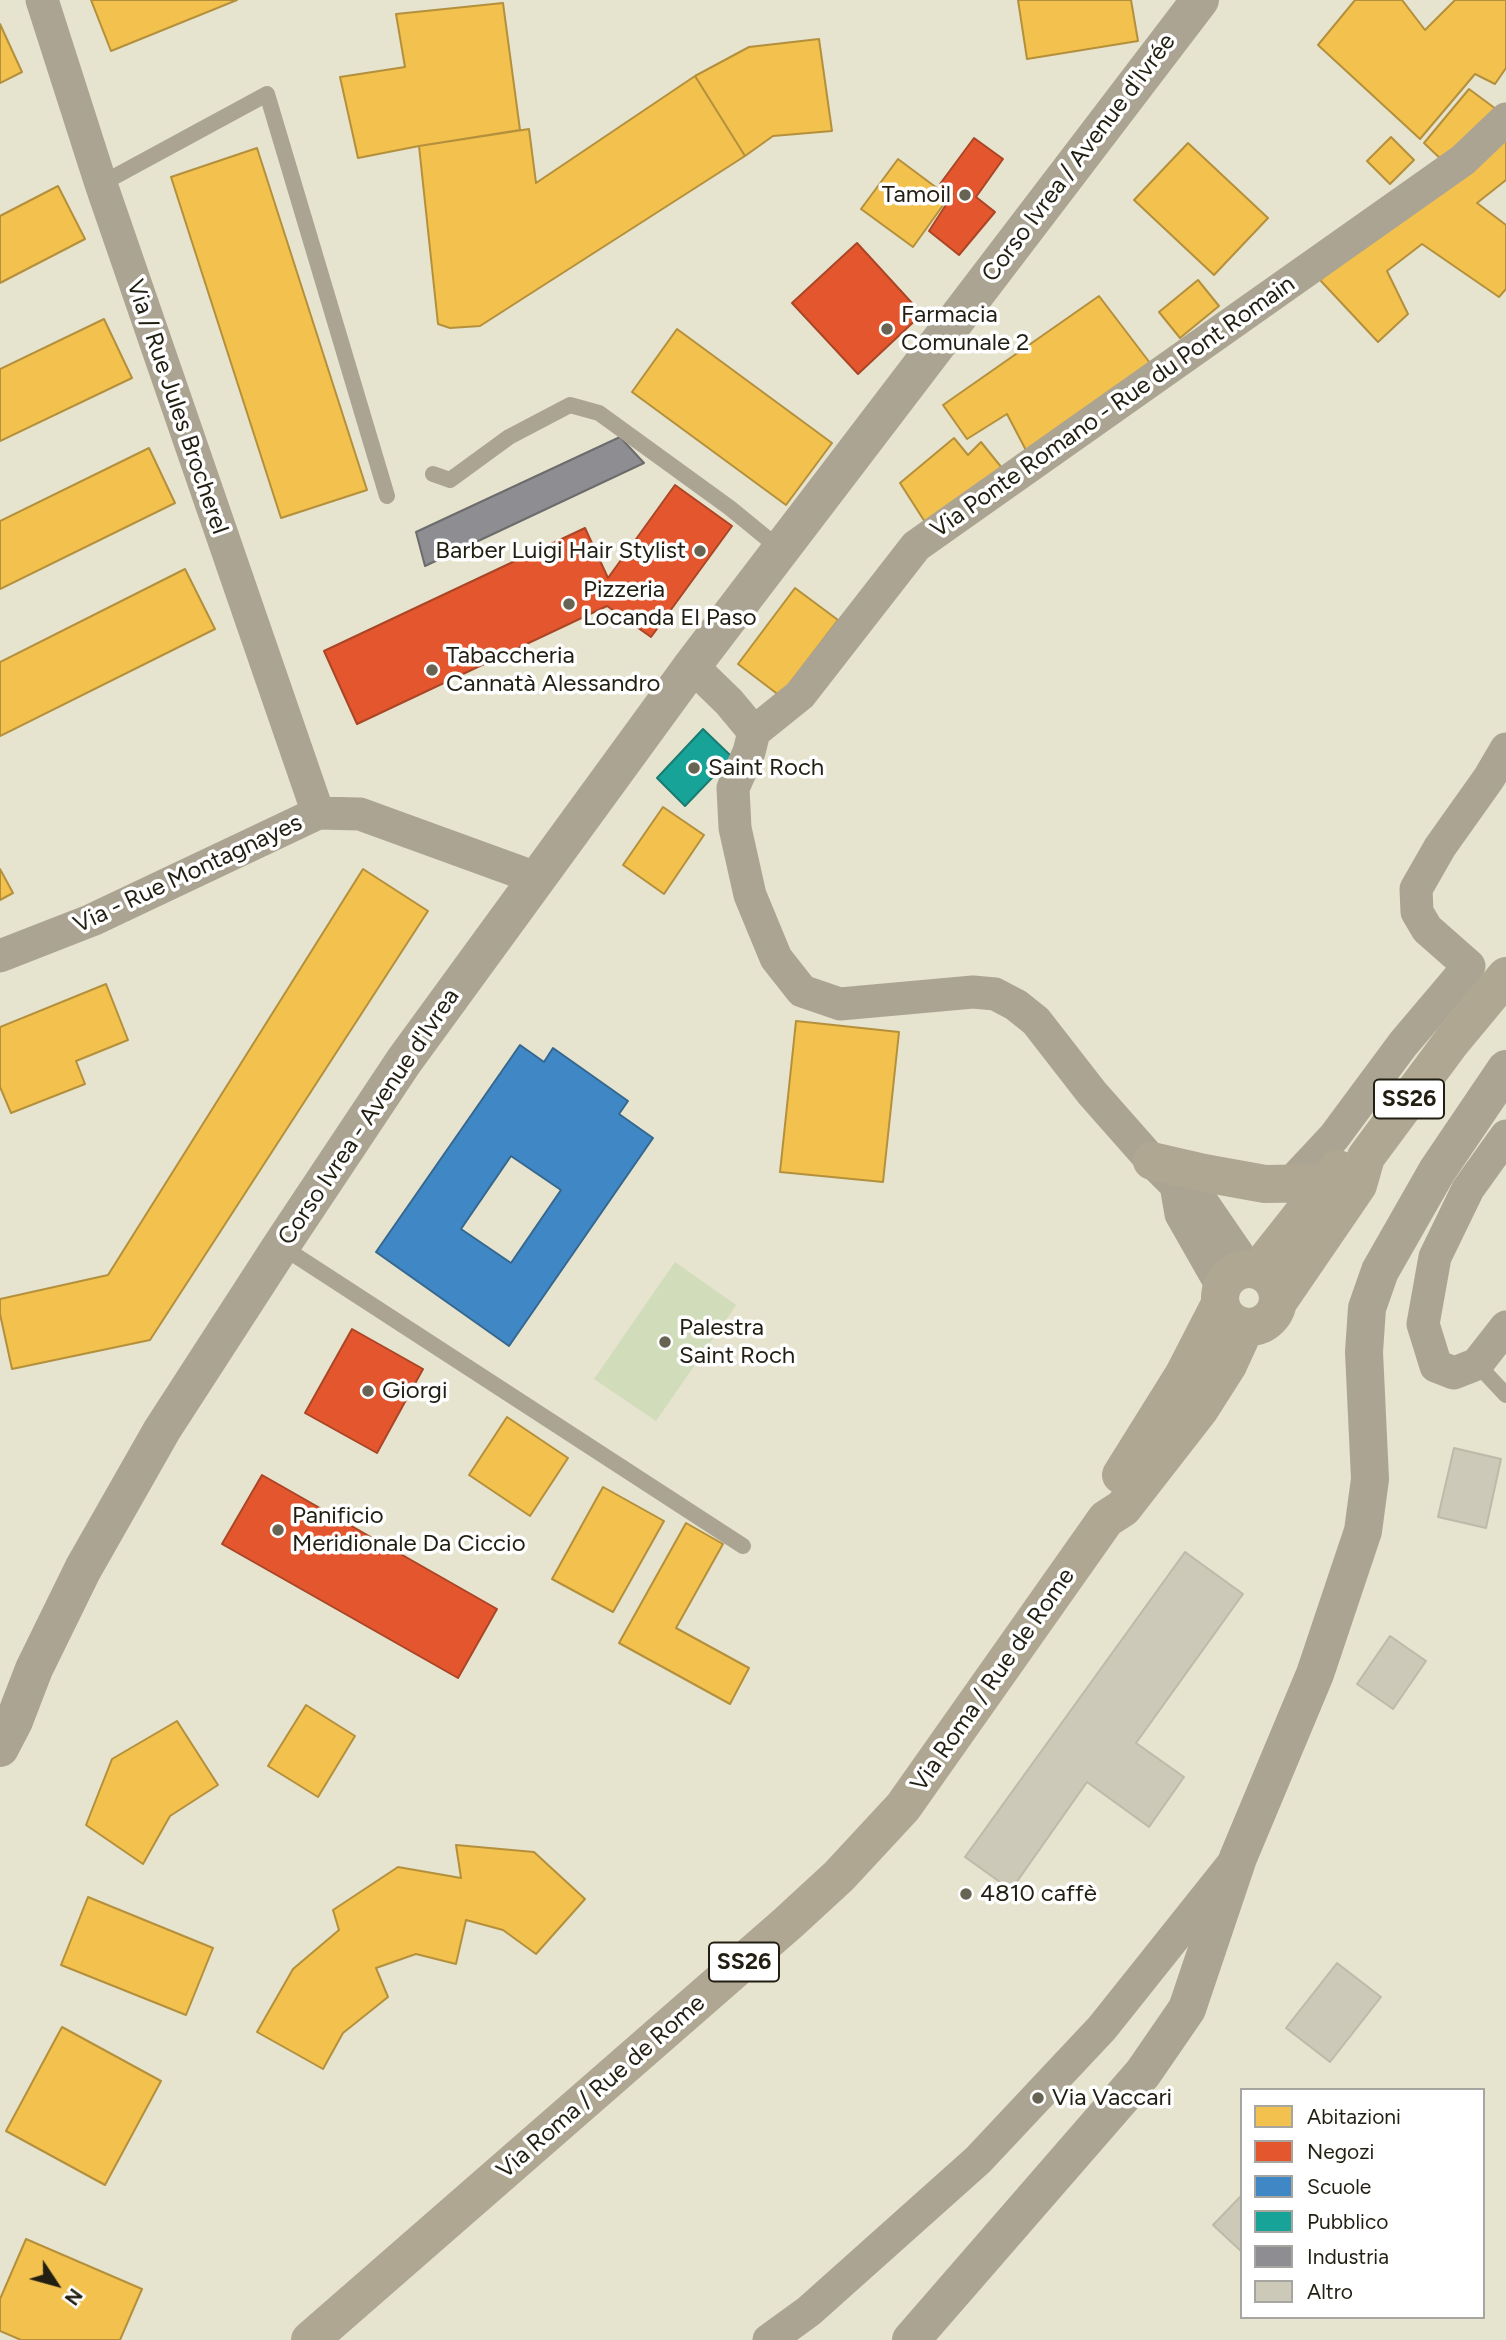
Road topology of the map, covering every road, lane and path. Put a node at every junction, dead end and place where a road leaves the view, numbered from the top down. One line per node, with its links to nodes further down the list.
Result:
1 (42, 0): 4 (street, Via / Rue Jules Brocherel)
2 (1200, 0): 7 (street, Corso Ivrea / Avenue d'Ivrée)
3 (1506, 119): 9 (street, Via Ponte Romano - Rue du Pont Romain)
4 (101, 184): 6 (lane); 11 (street, Via / Rue Jules Brocherel)
5 (433, 474): 7 (lane)
6 (387, 496)
7 (780, 549): 8 (street, Corso Ivrea - Avenue d'Ivrea)
8 (692, 666): 9 (street); 12 (street, Corso Ivrea - Avenue d'Ivrea)
9 (754, 732): 19 (street)
10 (1506, 749): 14 (street)
11 (318, 813): 12 (street, Via - Rue Montagnayes); 13 (street, Via - Rue Montagnayes)
12 (536, 878): 21 (street, Corso Ivrea - Avenue d'Ivrea)
13 (0, 956)
14 (1469, 966): 15 (street); 20 (street)
15 (1506, 974): 18 (main road, Via Roma / Rue de Rome / SS26)
16 (1506, 1069): 29 (street)
17 (1506, 1136): 24 (street)
18 (1366, 1157): 20 (main road, Via Roma / Rue de Rome); 22 (main road, Via Roma / Rue de Rome)
19 (1164, 1173): 20 (main road); 22 (street)
20 (1309, 1183): 22 (main road, Via Roma / Rue de Rome)
21 (281, 1246): 26 (lane); 27 (street, Corso Ivrea - Avenue d'Ivrea)
22 (1245, 1293): 30 (main road, Via Roma / Rue de Rome / SS26)
23 (1506, 1327): 24 (street)
24 (1477, 1364): 25 (lane)
25 (1506, 1395)
26 (743, 1546)
27 (5, 1734): 28 (street, Corso Ivrea - Avenue d'Ivrea)
28 (0, 1775)
29 (1238, 1858): 31 (street); 32 (street)
30 (310, 2340)
31 (769, 2340)
32 (911, 2340)

